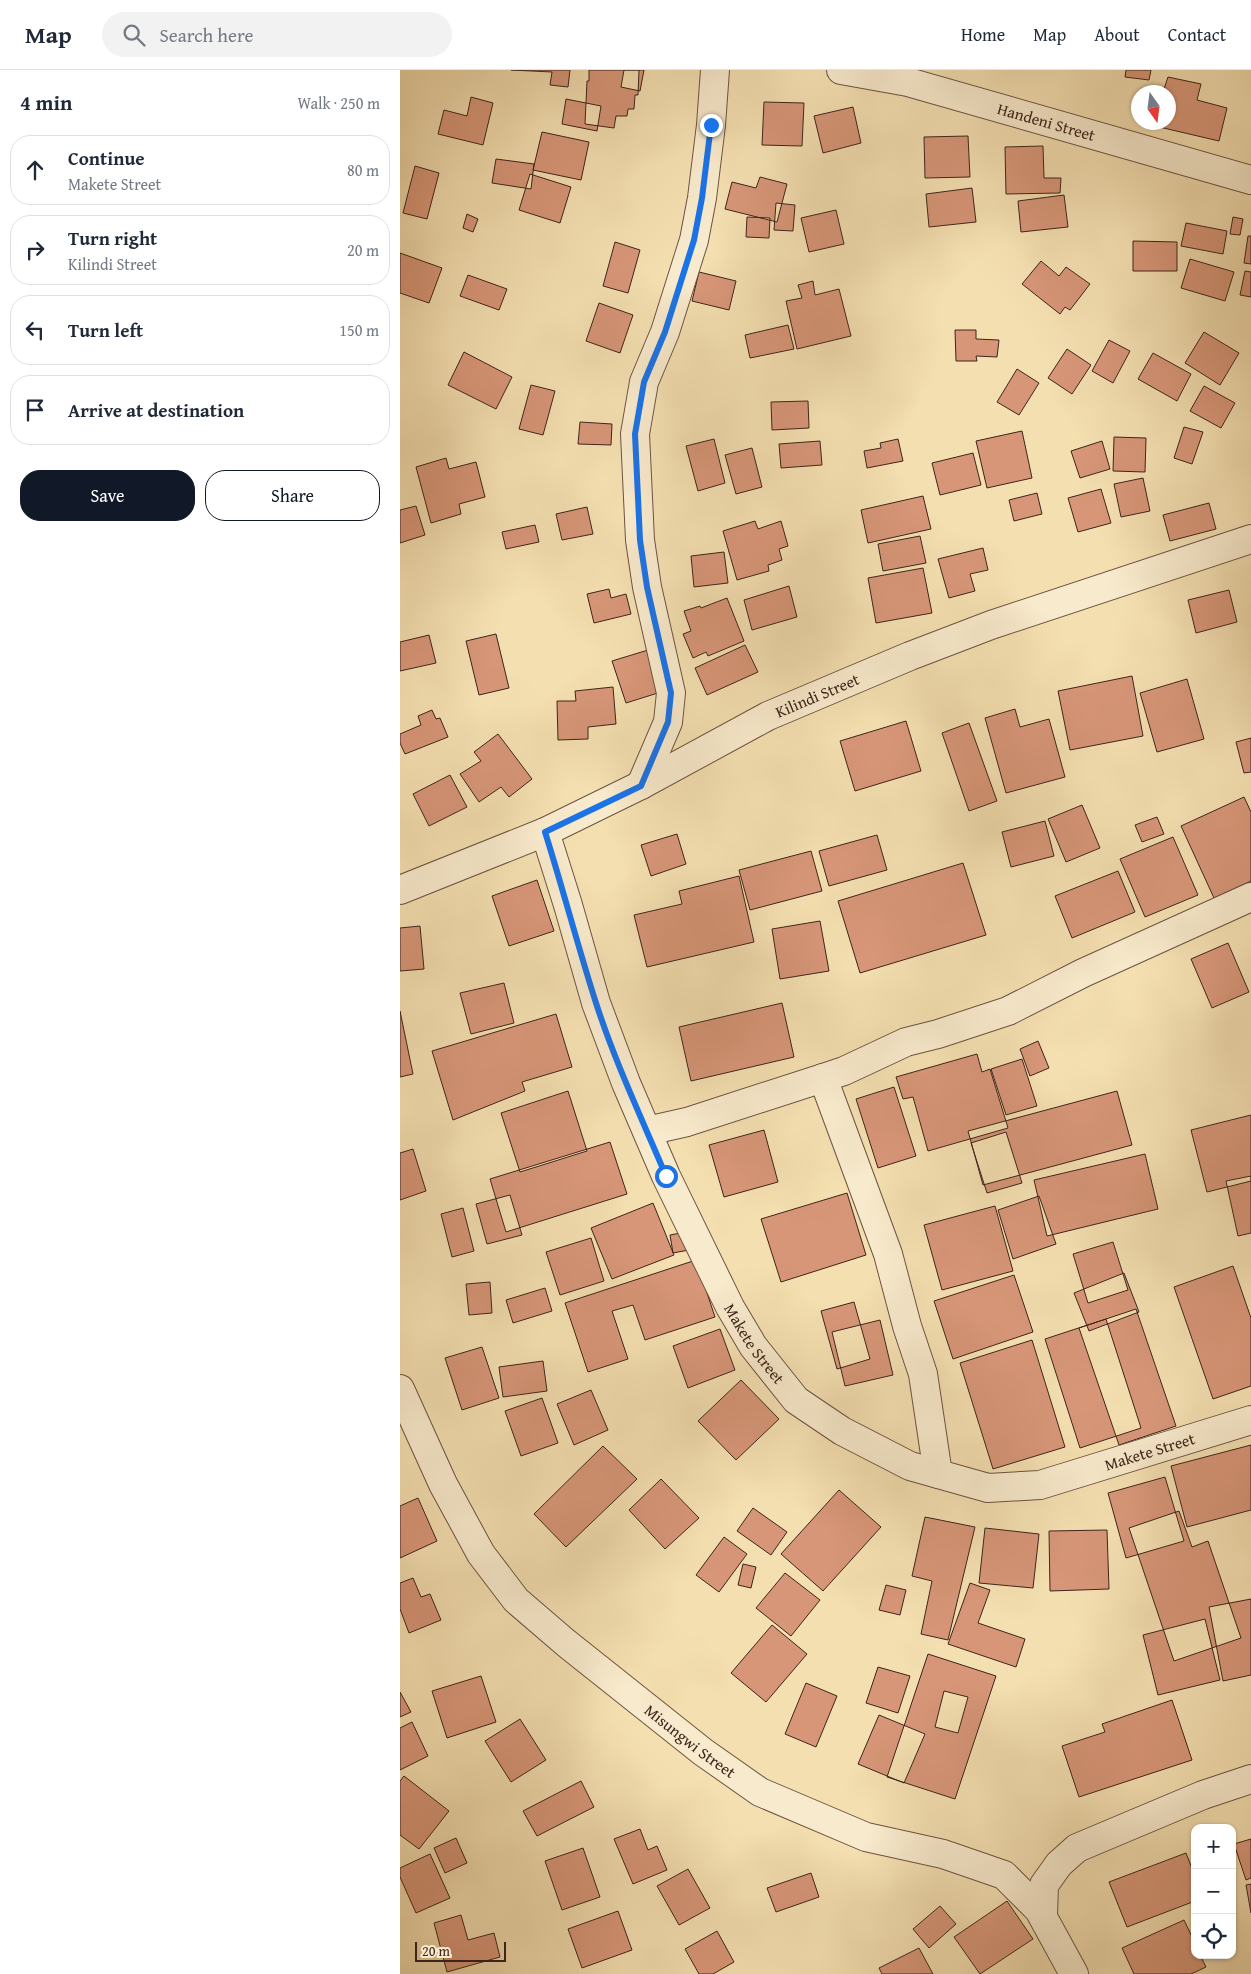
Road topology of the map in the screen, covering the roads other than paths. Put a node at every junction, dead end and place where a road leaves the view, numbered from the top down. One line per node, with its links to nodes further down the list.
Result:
1 (715, 70): 5 (street)
2 (841, 70): 3 (street, Handeni Street)
3 (1251, 180)
4 (1251, 539): 5 (street, Kilindi Street)
5 (641, 786): 6 (street, Kilindi Street)
6 (545, 832): 7 (street, Kilindi Street); 10 (street, Makete Street)
7 (400, 890)
8 (1251, 897): 9 (street)
9 (823, 1078): 10 (street); 13 (street)
10 (647, 1131): 13 (street, Makete Street)
11 (400, 1389): 15 (street, Misungwi Street)
12 (1251, 1420): 13 (street, Makete Street)
13 (938, 1474)
14 (1251, 1779): 15 (street)
15 (1043, 1915): 16 (street, Misungwi Street)
16 (1068, 1962): 17 (street)
17 (1049, 1974)

